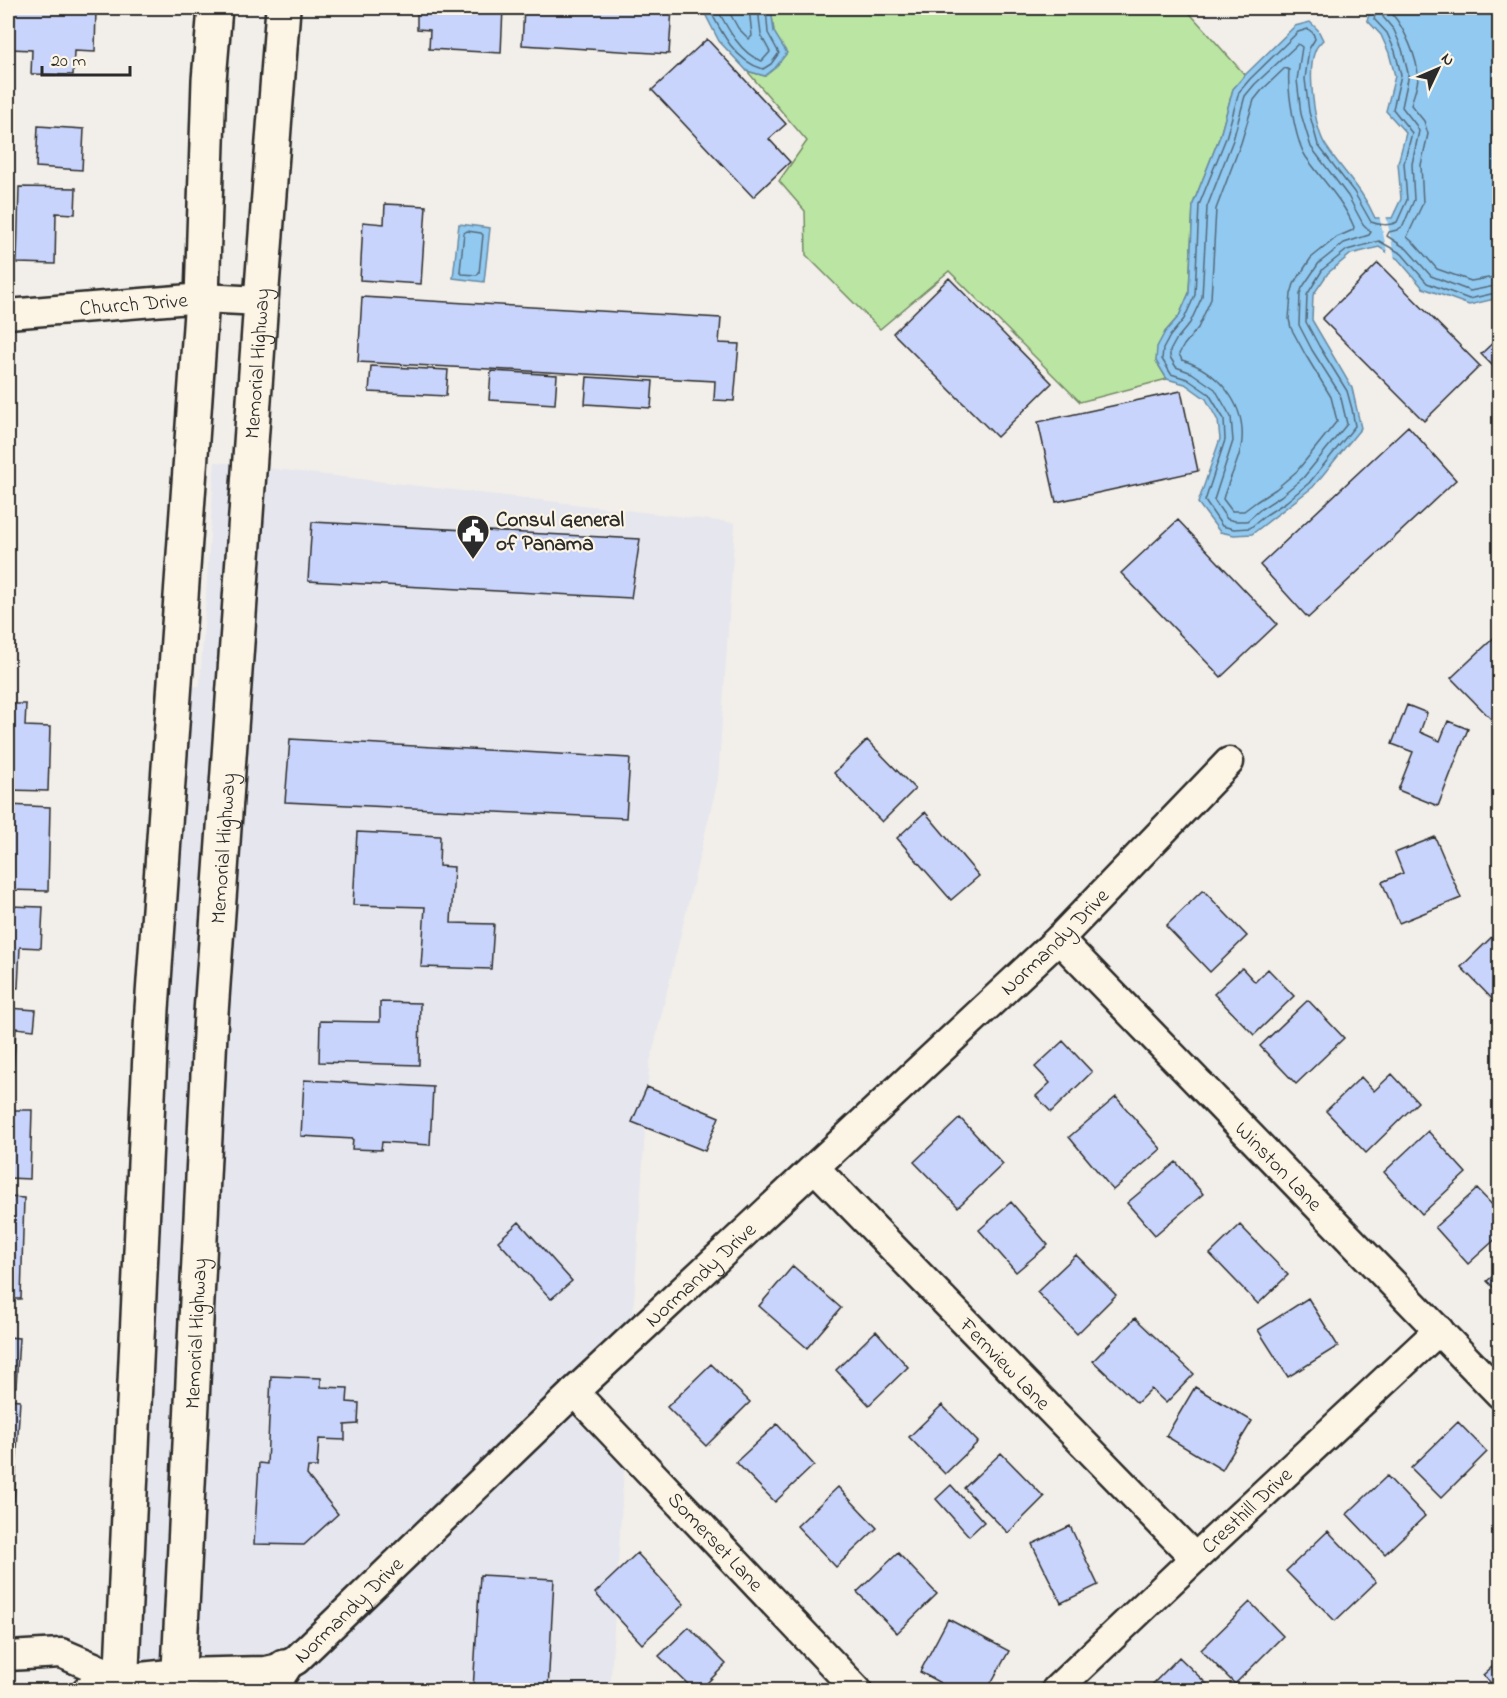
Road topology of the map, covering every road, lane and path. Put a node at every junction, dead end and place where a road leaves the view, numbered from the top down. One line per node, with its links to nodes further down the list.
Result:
1 (215, 8): 3 (main road)
2 (284, 8): 4 (main road, Memorial Highway)
3 (202, 298): 4 (street, Church Drive); 5 (street, Church Drive); 16 (main road)
4 (261, 301): 15 (main road, Memorial Highway)
5 (8, 314)
6 (1229, 762): 7 (street, Normandy Drive)
7 (1059, 939): 8 (street, Normandy Drive); 9 (street, Winston Lane)
8 (815, 1168): 10 (street, Normandy Drive); 12 (street, Fernview Lane)
9 (1439, 1330): 11 (street, Winston Lane); 12 (street, Cresthill Drive)
10 (574, 1392): 14 (street, Normandy Drive); 18 (street, Somerset Lane)
11 (1500, 1394)
12 (1195, 1558): 19 (street, Cresthill Drive)
13 (8, 1656): 16 (street)
14 (277, 1679): 15 (street, Normandy Drive)
15 (178, 1682): 16 (street, Normandy Drive)
16 (122, 1685): 17 (street, Normandy Drive)
17 (87, 1690)
18 (856, 1690)
19 (1056, 1690)

